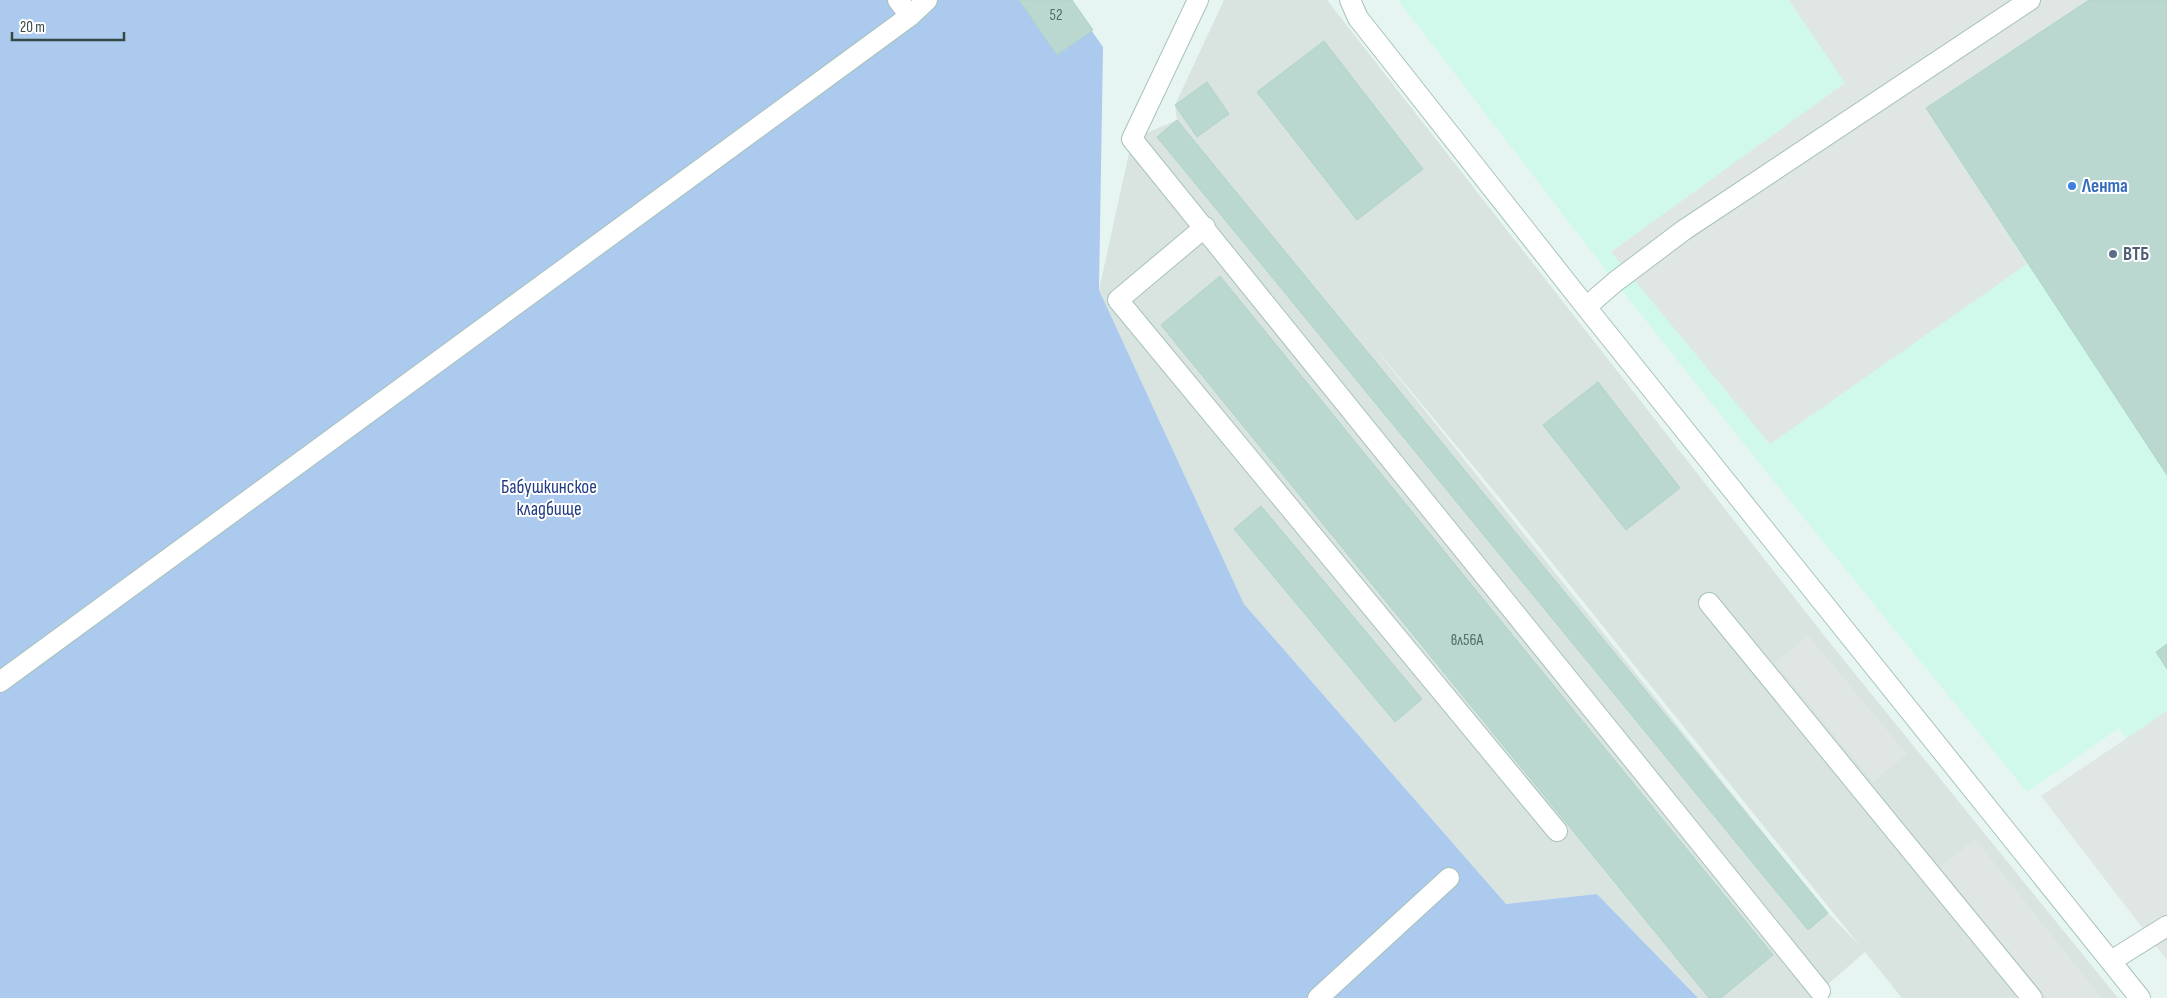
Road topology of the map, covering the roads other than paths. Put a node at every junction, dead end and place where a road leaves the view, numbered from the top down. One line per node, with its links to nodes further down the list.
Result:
1 (927, 0): 5 (lane)
2 (1198, 0): 6 (lane)
3 (1350, 0): 7 (lane)
4 (2030, 0): 7 (lane)
5 (904, 8): 9 (lane)
6 (1205, 227): 10 (lane); 14 (lane)
7 (1586, 307): 13 (lane)
8 (1709, 603): 16 (lane)
9 (0, 682)
10 (1558, 832)
11 (1449, 878): 15 (lane)
12 (2167, 926): 13 (lane)
13 (2111, 961): 17 (lane)
14 (1820, 991)
15 (1318, 998)
16 (2032, 998)
17 (2140, 998)

